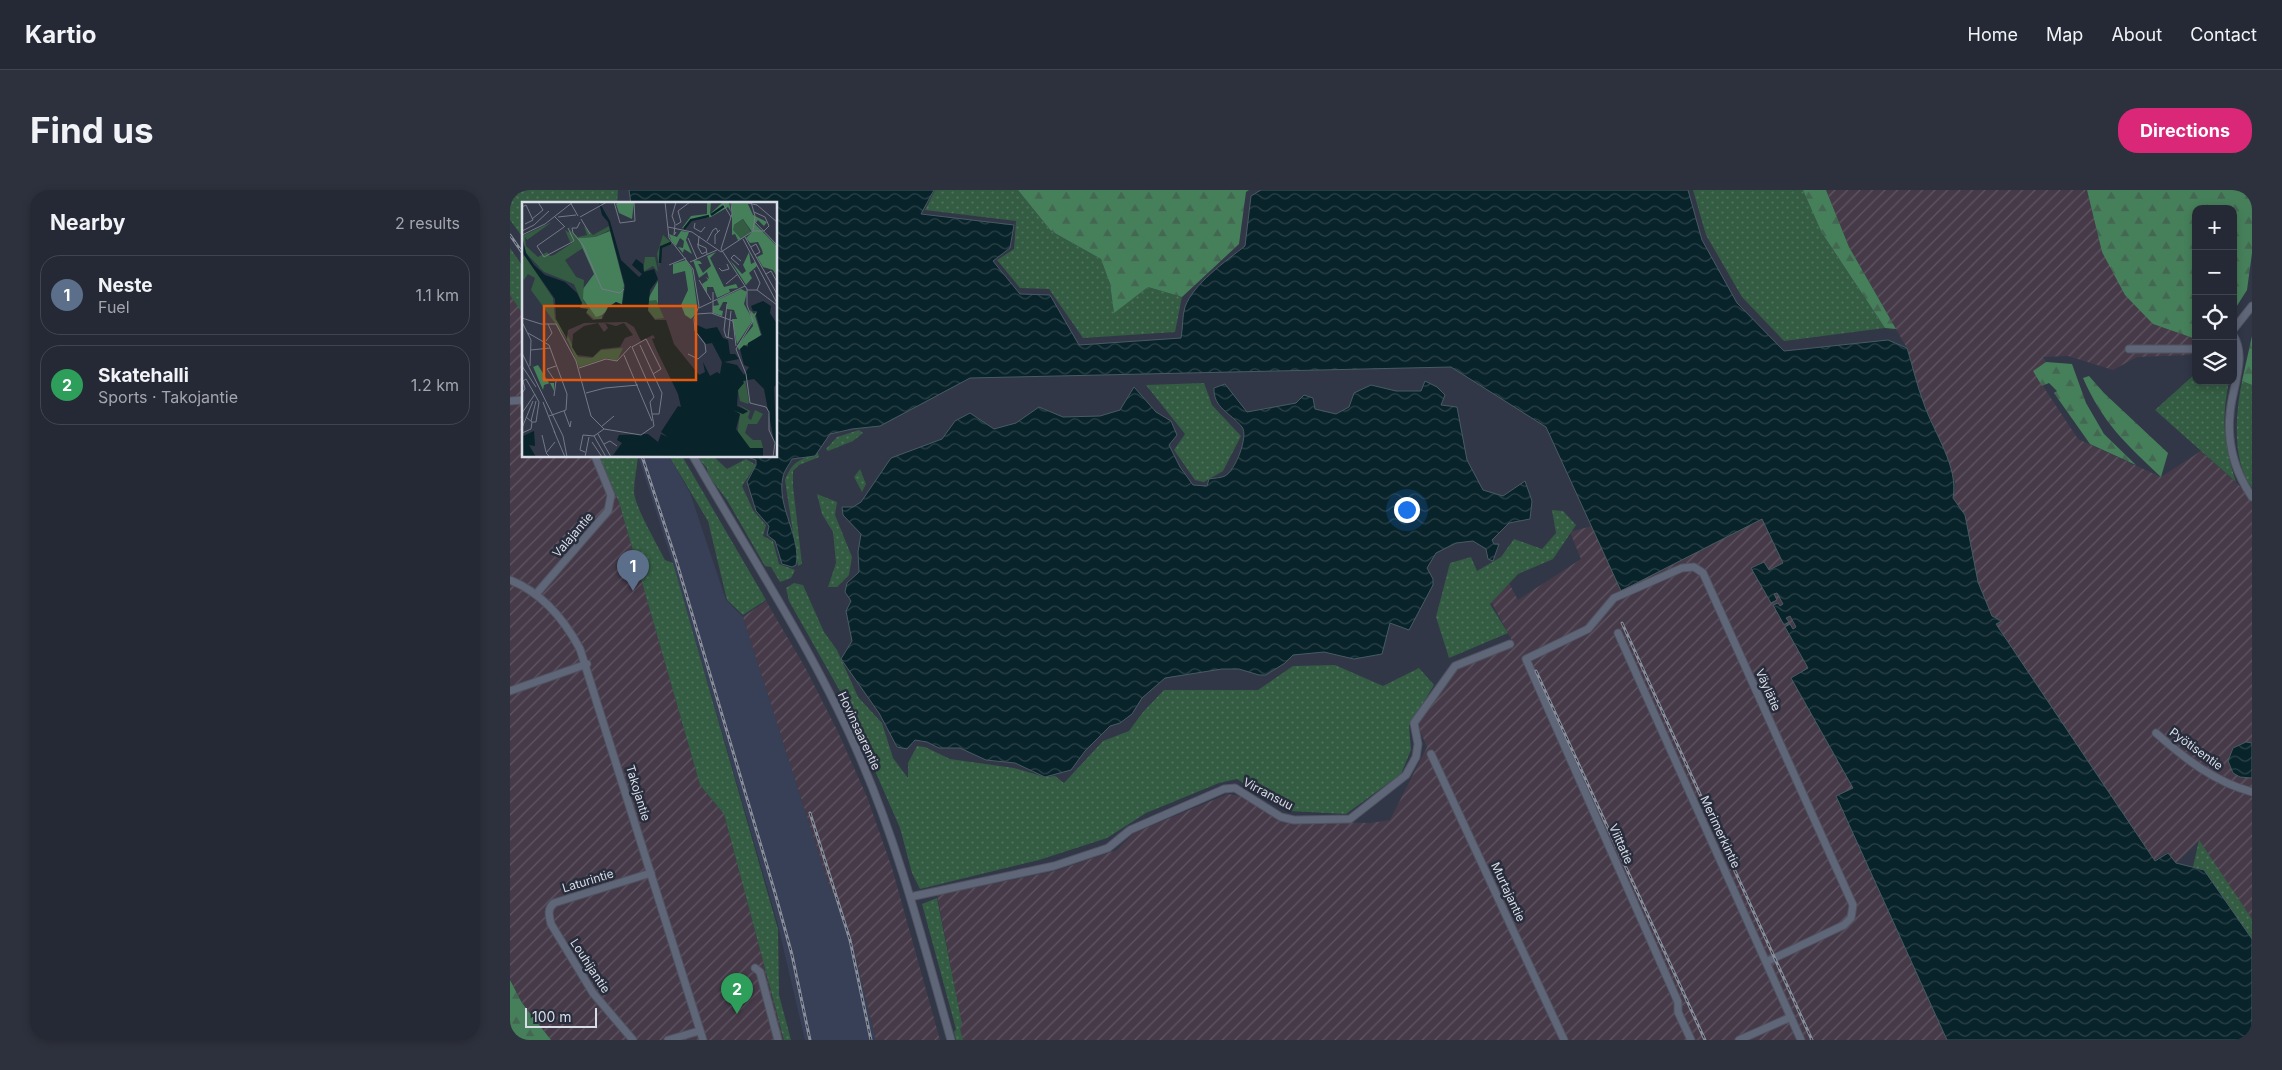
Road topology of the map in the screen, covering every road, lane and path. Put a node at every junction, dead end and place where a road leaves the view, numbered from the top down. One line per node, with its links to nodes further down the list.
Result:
1 (2252, 306): 2 (street)
2 (2237, 325)
3 (2234, 340): 8 (street)
4 (2129, 349): 5 (street)
5 (2192, 349)
6 (596, 458): 10 (street, Valajantie)
7 (694, 458): 20 (street, Hovinsaarentie)
8 (2252, 497)
9 (510, 580): 10 (street, Takojantie)
10 (536, 594): 14 (street, Takojantie)
11 (1618, 633): 22 (street, Merimerkintie)
12 (1510, 644): 20 (street, Virransuu)
13 (1526, 658): 22 (street, Väylätie); 32 (street, Viittatie)
14 (586, 664): 15 (street); 19 (street, Takojantie)
15 (510, 691)
16 (2156, 733): 18 (street, Pyötisentie)
17 (1431, 754): 31 (street, Murtajantie)
18 (2252, 792)
19 (651, 873): 21 (street, Laturintie); 25 (street, Takojantie)
20 (910, 898): 30 (street, Hovinsaarentie)
21 (551, 924): 26 (street, Louhijantie)
22 (1766, 962): 24 (street, Merimerkintie)
23 (755, 968): 29 (street)
24 (1791, 1016): 33 (street); 34 (street, Merimerkintie)
25 (699, 1031): 27 (street); 28 (street, Takojantie)
26 (633, 1040)
27 (668, 1040)
28 (703, 1040)
29 (778, 1040)
30 (950, 1040)
31 (1564, 1040)
32 (1691, 1040)
33 (1739, 1040)
34 (1801, 1040)

